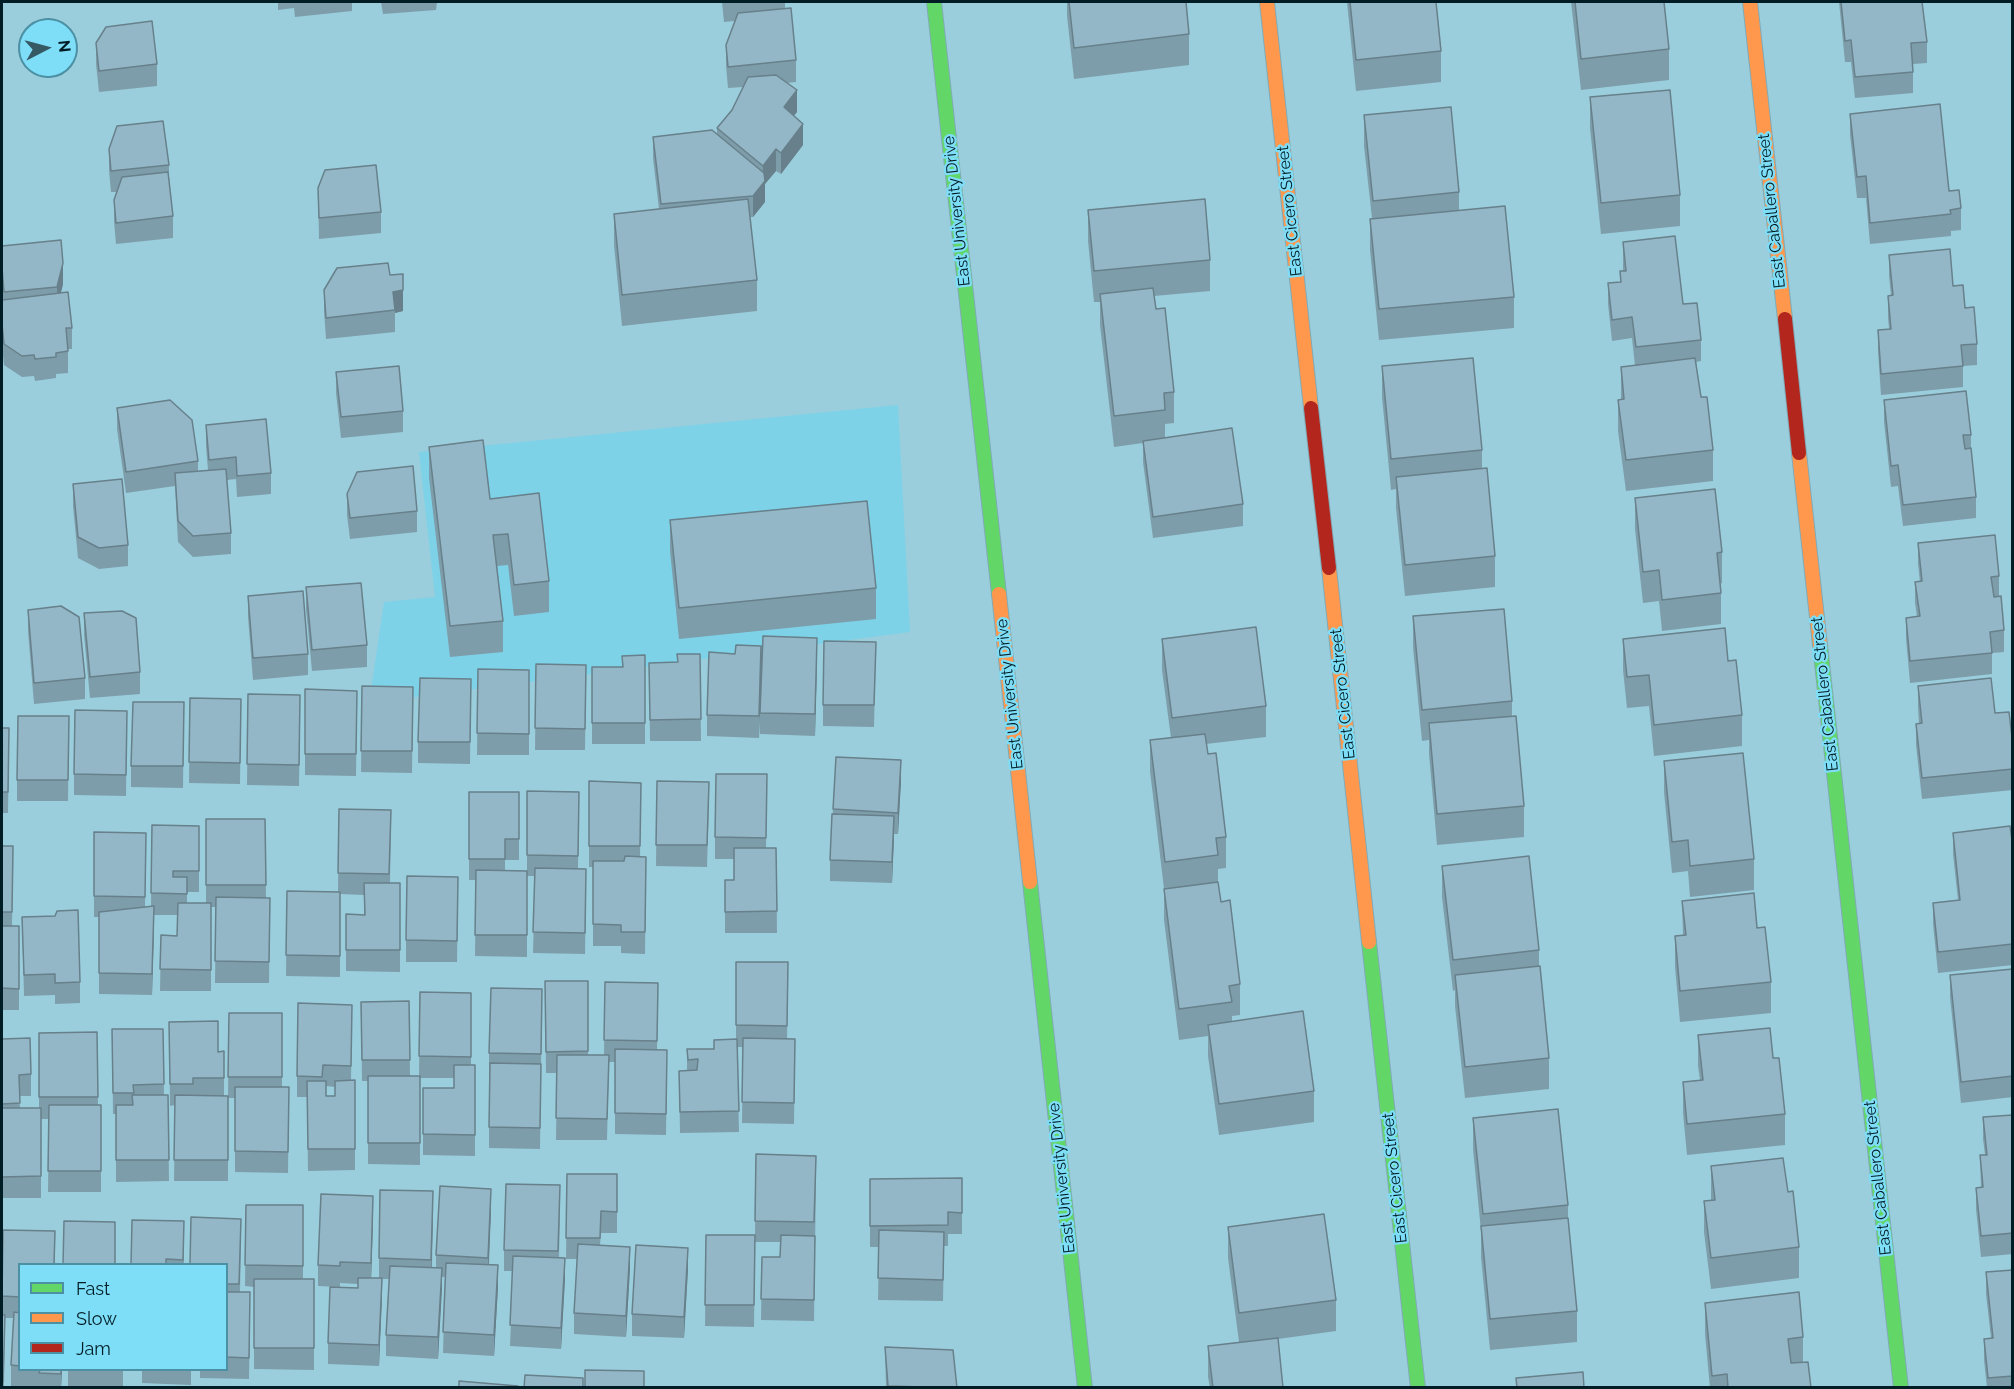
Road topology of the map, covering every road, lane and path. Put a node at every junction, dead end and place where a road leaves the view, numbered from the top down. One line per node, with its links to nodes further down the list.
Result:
1 (934, 2): 4 (street, East University Drive)
2 (1267, 2): 5 (street, East Cicero Street)
3 (1750, 2): 6 (street, East Caballero Street)
4 (1085, 1388)
5 (1418, 1388)
6 (1900, 1388)

